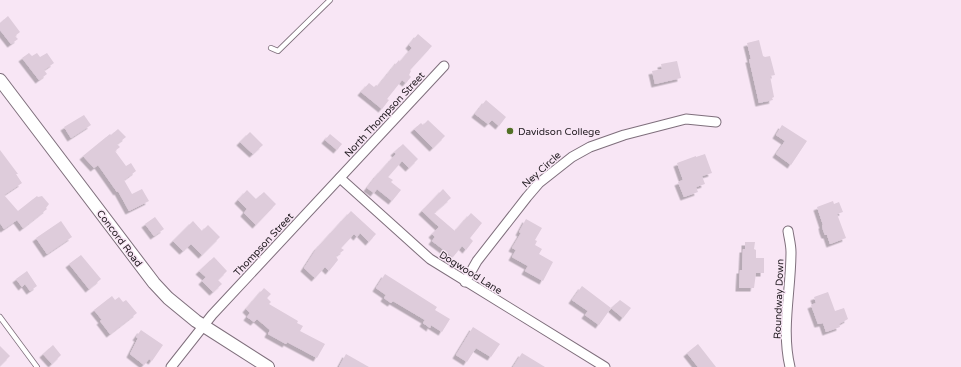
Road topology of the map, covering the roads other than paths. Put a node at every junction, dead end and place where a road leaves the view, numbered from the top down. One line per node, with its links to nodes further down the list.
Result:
1 (330, 0): 2 (lane)
2 (271, 48)
3 (444, 66): 6 (street, North Thompson Street)
4 (0, 80): 10 (main road, Concord Road)
5 (716, 122): 8 (street, Ney Circle)
6 (340, 178): 8 (street, Dogwood Lane); 10 (street, Thompson Street)
7 (788, 231): 15 (street, Roundway Down)
8 (465, 282): 14 (street, Dogwood Lane)
9 (0, 317): 11 (lane)
10 (203, 326): 12 (street, Thompson Street); 13 (main road, Concord Road)
11 (38, 367)
12 (171, 367)
13 (268, 367)
14 (605, 367)
15 (790, 367)

